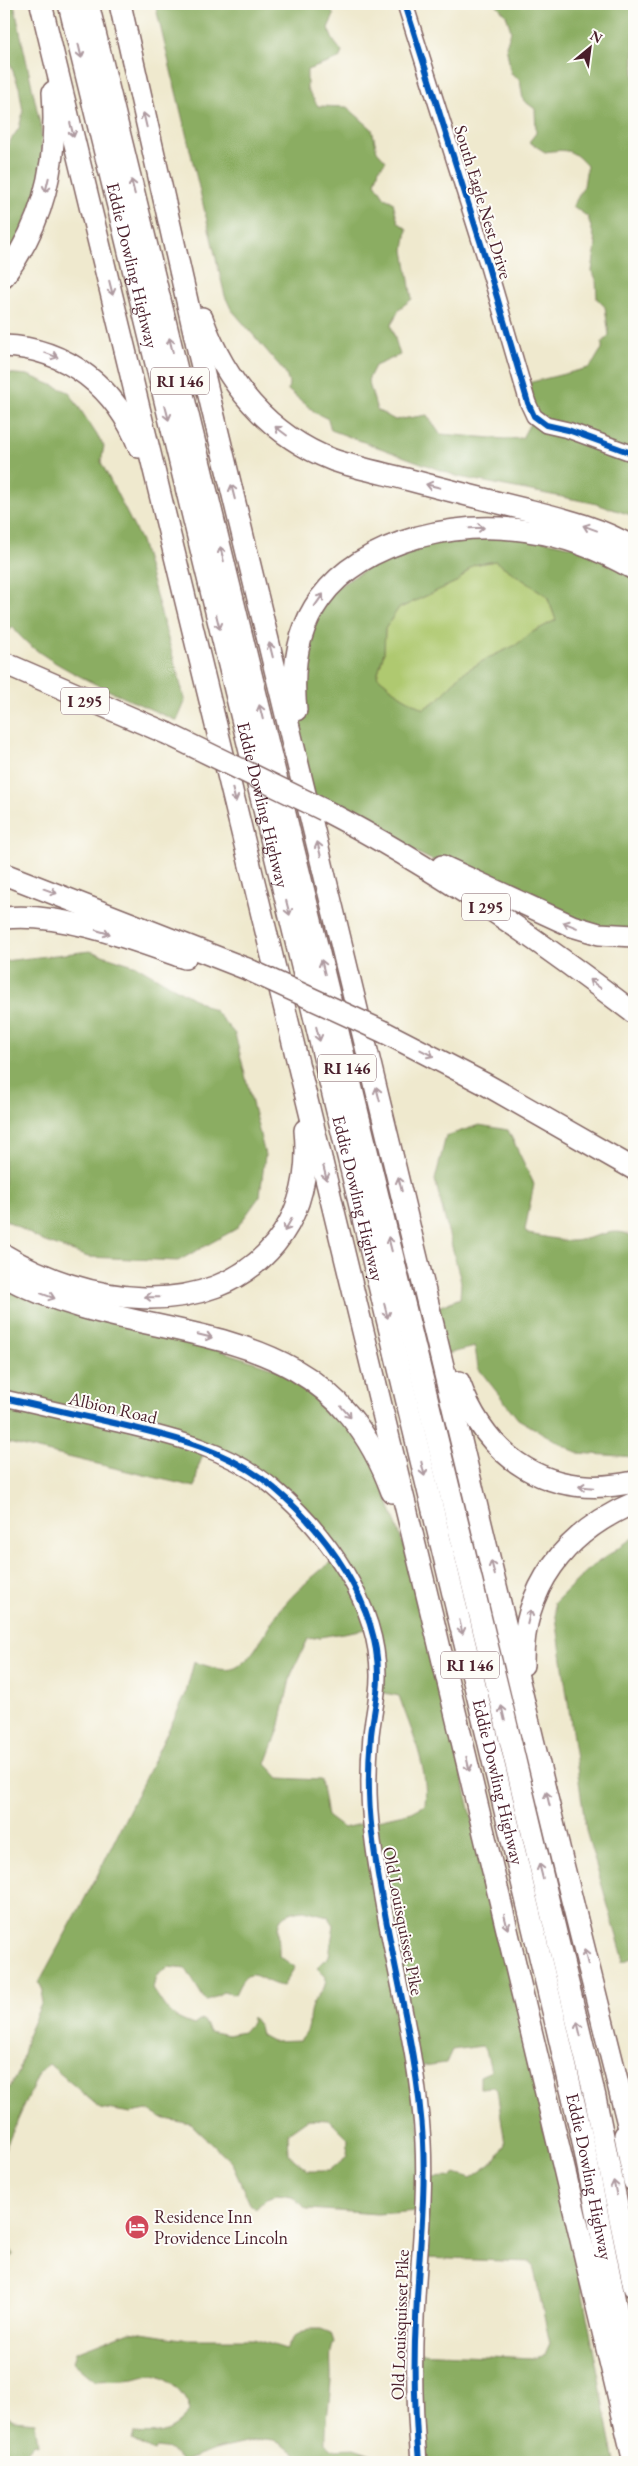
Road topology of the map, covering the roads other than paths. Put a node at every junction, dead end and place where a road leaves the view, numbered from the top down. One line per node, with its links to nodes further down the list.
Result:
1 (69, 4): 41 (highway, Eddie Dowling Highway / RI 146, one-way to 41)
2 (88, 4): 40 (highway, Eddie Dowling Highway / RI 146, one-way to 2)
3 (120, 4): 6 (highway, one-way to 3)
4 (406, 4): 9 (street, South Eagle Nest Drive)
5 (42, 9): 7 (highway, one-way to 7); 10 (highway, one-way to 10)
6 (160, 185): 11 (highway, one-way to 6); 16 (highway, one-way to 6)
7 (4, 276)
8 (4, 346): 10 (highway, one-way to 10)
9 (634, 454)
10 (173, 544): 23 (highway, one-way to 23)
11 (634, 548)
12 (634, 569): 16 (highway, one-way to 12)
13 (4, 663): 15 (highway)
14 (4, 670): 15 (highway, I 295)
15 (166, 734): 17 (highway, I 295, bridge)
16 (303, 783): 28 (highway, one-way to 16)
17 (329, 812): 20 (highway, one-way to 17); 22 (highway, I 295, one-way to 17)
18 (4, 874): 21 (highway, one-way to 21)
19 (4, 918): 21 (highway, one-way to 21)
20 (634, 936)
21 (248, 974): 24 (highway, one-way to 24, bridge)
22 (634, 1013)
23 (293, 1040): 27 (highway, one-way to 27); 34 (highway, one-way to 34)
24 (564, 1127): 25 (highway); 26 (highway)
25 (634, 1169)
26 (634, 1179)
27 (4, 1254)
28 (420, 1266): 32 (highway, one-way to 28); 35 (highway, one-way to 28)
29 (4, 1276): 34 (highway, one-way to 34)
30 (4, 1398): 31 (street, Albion Road)
31 (214, 1451): 42 (street, Old Louisquisset Pike)
32 (634, 1482)
33 (634, 1503): 35 (highway, one-way to 33)
34 (436, 1632): 36 (highway, one-way to 36)
35 (529, 1717): 37 (highway, one-way to 35)
36 (541, 2068): 43 (highway); 44 (highway)
37 (614, 2072): 38 (highway); 39 (highway)
38 (634, 2148)
39 (634, 2181)
40 (634, 2287)
41 (634, 2397)
42 (420, 2462)
43 (620, 2462)
44 (634, 2462)

